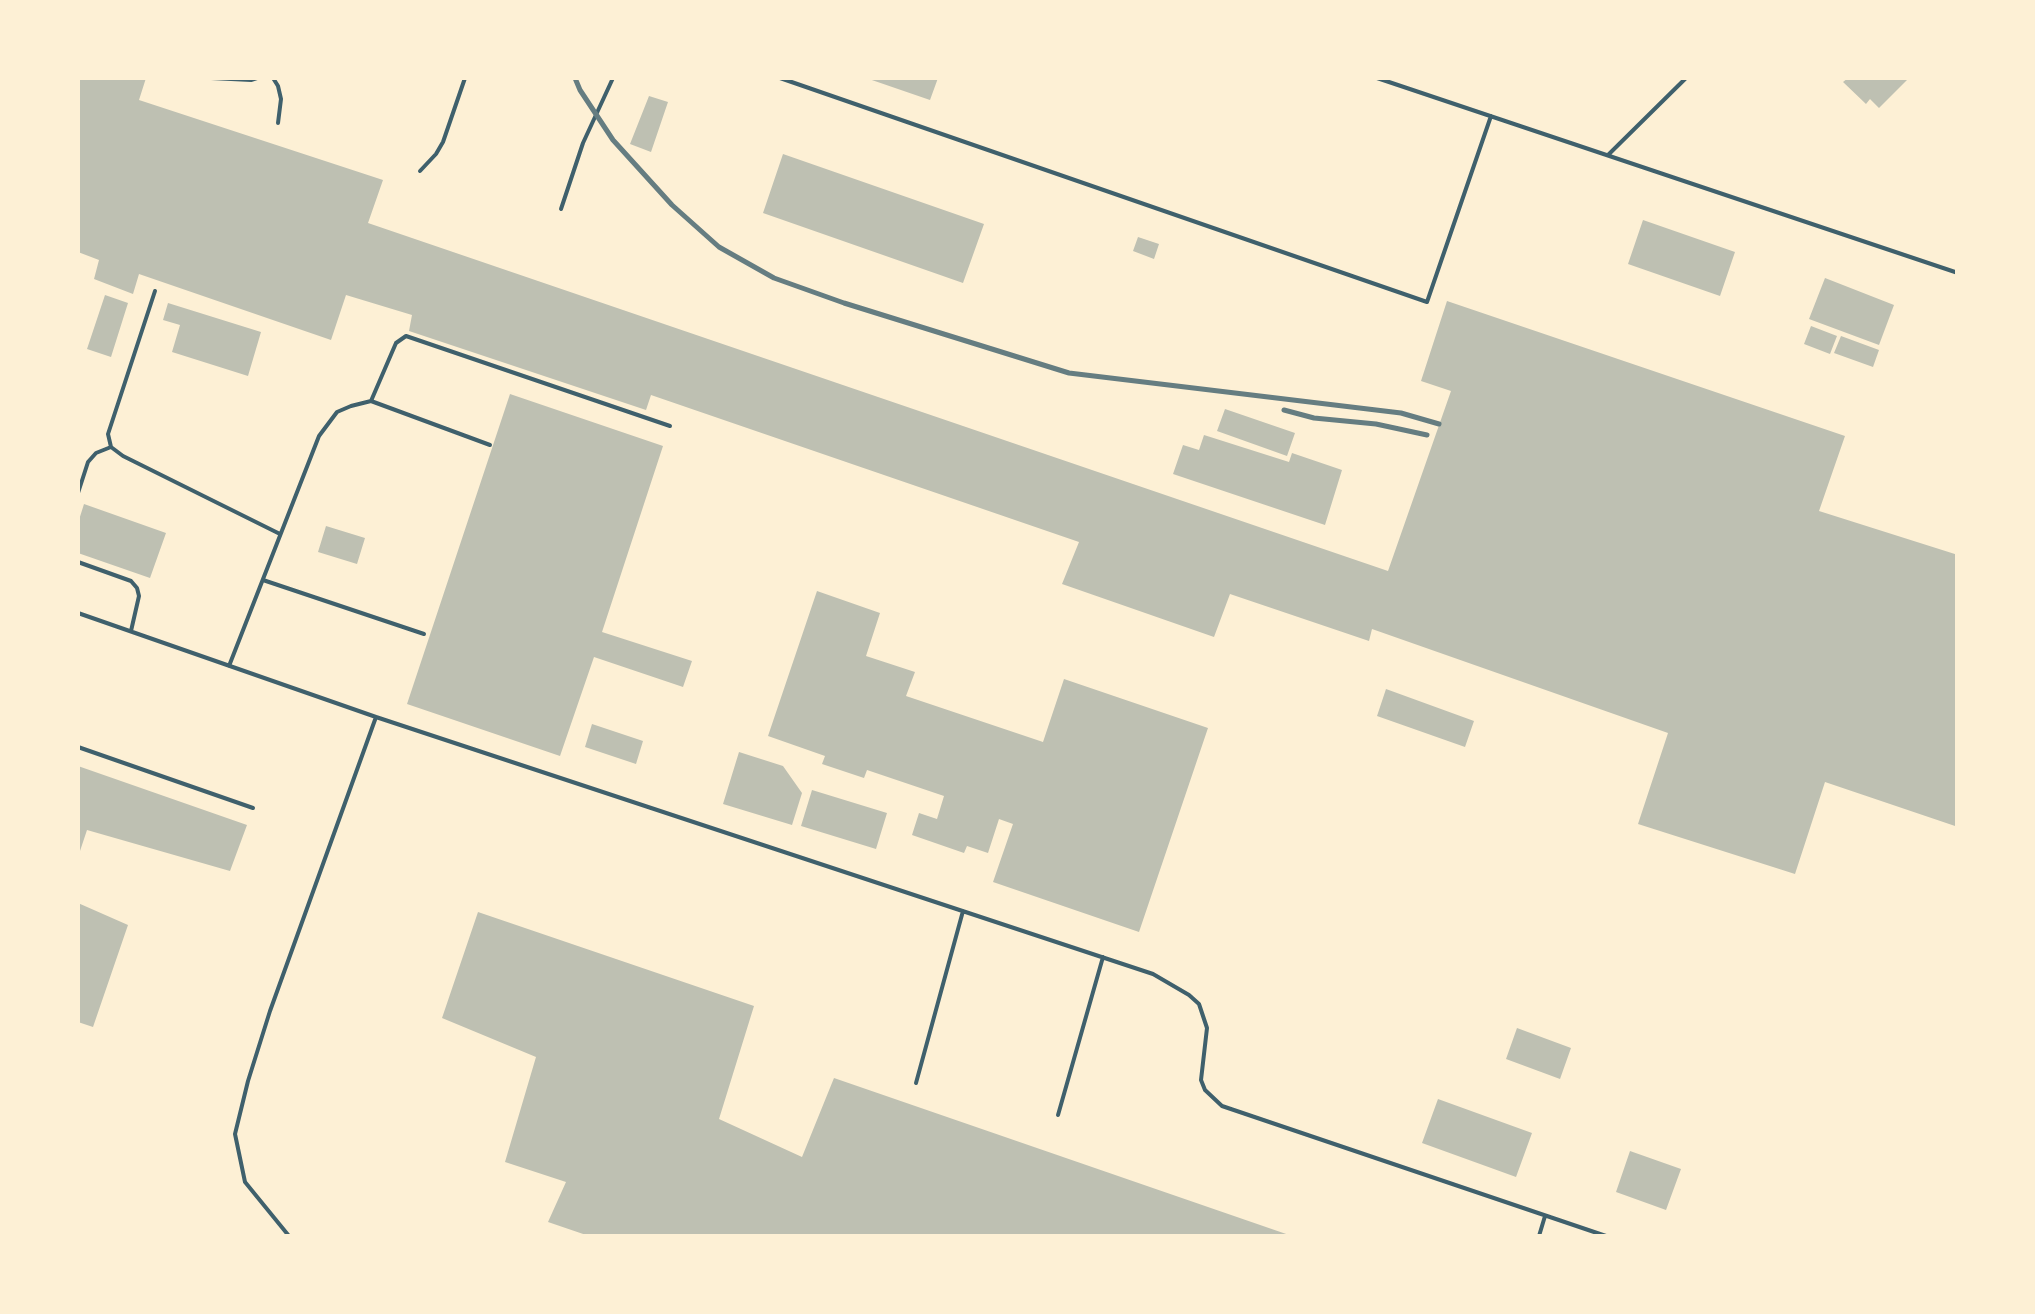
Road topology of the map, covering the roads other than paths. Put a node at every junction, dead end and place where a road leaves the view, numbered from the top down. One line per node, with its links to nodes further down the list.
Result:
1 (211, 78): 2 (lane)
2 (257, 78)
3 (272, 78): 10 (lane)
4 (465, 78): 12 (lane)
5 (613, 78): 13 (lane)
6 (780, 78): 9 (lane)
7 (1377, 78): 9 (lane)
8 (1686, 78): 11 (lane)
9 (1491, 116): 11 (lane)
10 (278, 123)
11 (1608, 155): 14 (lane)
12 (420, 172)
13 (560, 210)
14 (1958, 273)
15 (155, 290): 19 (lane)
16 (371, 402): 17 (lane); 18 (lane); 21 (lane)
17 (670, 426)
18 (490, 444)
19 (111, 447): 20 (lane); 21 (lane)
20 (78, 493)
21 (280, 534): 23 (lane)
22 (78, 562): 25 (lane)
23 (262, 580): 26 (lane); 27 (lane)
24 (78, 614): 25 (lane)
25 (131, 632): 27 (lane)
26 (424, 634)
27 (229, 666): 28 (lane)
28 (376, 717): 31 (lane); 36 (lane)
29 (78, 748): 30 (lane)
30 (253, 808)
31 (963, 911): 32 (lane); 33 (lane)
32 (1103, 957): 34 (lane); 35 (lane)
33 (916, 1083)
34 (1058, 1115)
35 (1545, 1216): 37 (lane); 38 (lane)
36 (289, 1236)
37 (1539, 1236)
38 (1606, 1236)

